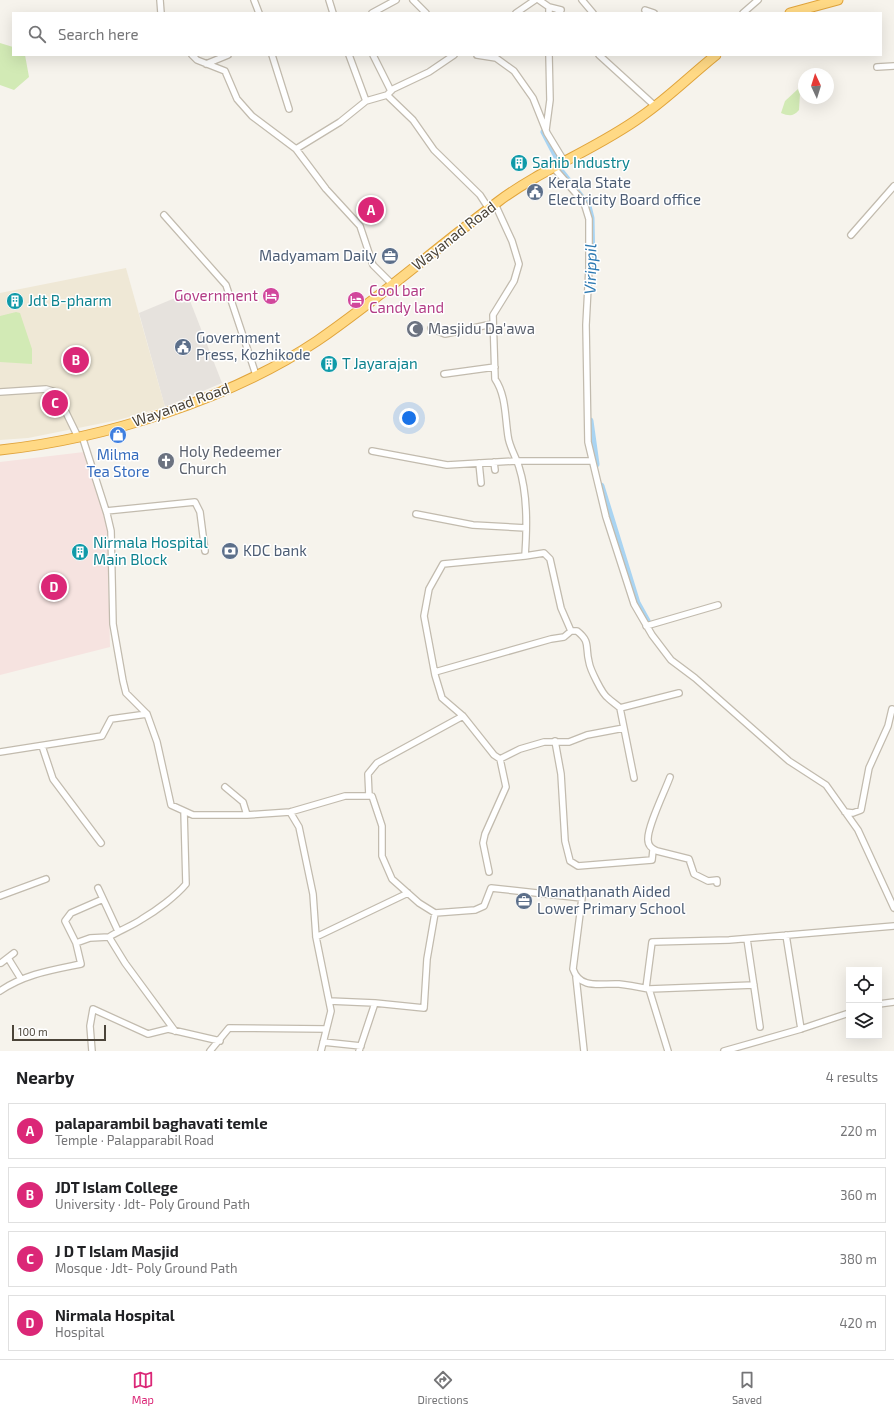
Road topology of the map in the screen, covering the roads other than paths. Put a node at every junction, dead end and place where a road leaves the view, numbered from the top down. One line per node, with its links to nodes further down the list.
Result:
1 (160, 0): 14 (street)
2 (254, 0): 15 (street)
3 (329, 0): 16 (street)
4 (396, 0): 17 (street)
5 (413, 0): 18 (street)
6 (536, 0): 19 (street)
7 (539, 0): 12 (street)
8 (582, 0): 21 (street)
9 (758, 0): 23 (street)
10 (838, 0): 11 (highway)
11 (815, 3): 24 (highway)
12 (549, 10): 20 (street)
13 (644, 10): 22 (street)
14 (161, 12)
15 (259, 12)
16 (333, 12)
17 (374, 12)
18 (425, 12)
19 (518, 12)
20 (559, 12)
21 (592, 12)
22 (651, 12)
23 (744, 12)
24 (792, 12)
25 (193, 56): 35 (street)
26 (226, 56): 35 (street)
27 (272, 56): 41 (street)
28 (349, 56): 39 (street)
29 (373, 56): 38 (street)
30 (453, 56): 38 (street)
31 (483, 56): 42 (street)
32 (549, 56): 42 (street)
33 (600, 56): 40 (street)
34 (711, 56): 40 (highway, Wayanad Road)
35 (206, 64): 43 (street)
36 (877, 66): 37 (street)
37 (894, 66)
38 (389, 93): 39 (street); 47 (street)
39 (366, 101): 43 (street)
40 (655, 106): 44 (highway, Wayanad Road)
41 (289, 109)
42 (546, 130): 44 (street)
43 (296, 149): 50 (street)
44 (564, 161): 45 (highway, Wayanad Road)
45 (553, 167): 47 (highway, Wayanad Road); 61 (street)
46 (894, 186): 49 (street)
47 (492, 207): 50 (highway, Wayanad Road); 51 (street)
48 (164, 215): 55 (street)
49 (851, 235)
50 (392, 285): 55 (highway, Wayanad Road)
51 (492, 324): 52 (street); 53 (street)
52 (431, 328)
53 (495, 367): 54 (street); 60 (street)
54 (444, 374)
55 (256, 375): 57 (highway, Wayanad Road)
56 (0, 392): 57 (street)
57 (80, 436): 58 (highway, Wayanad Road); 66 (street)
58 (0, 450)
59 (372, 451): 63 (street)
60 (516, 461): 61 (street); 62 (street); 68 (street)
61 (591, 461): 72 (street)
62 (494, 462): 63 (street); 64 (street)
63 (480, 463): 65 (street)
64 (495, 470)
65 (481, 484)
66 (106, 511): 69 (street); 78 (street)
67 (416, 514): 68 (street)
68 (526, 528): 70 (street)
69 (205, 551)
70 (525, 556): 73 (street); 74 (street)
71 (718, 605): 72 (street)
72 (646, 626): 91 (street)
73 (571, 631): 74 (street); 76 (street)
74 (435, 672): 79 (street)
75 (679, 693): 76 (street)
76 (620, 708): 80 (street)
77 (892, 709): 91 (street)
78 (147, 714): 82 (street); 89 (street)
79 (463, 716): 84 (street); 88 (street)
80 (624, 728): 81 (street); 86 (street)
81 (555, 741): 84 (street); 94 (street)
82 (42, 746): 83 (street); 93 (street)
83 (0, 752)
84 (500, 759): 95 (street)
85 (670, 777): 94 (street)
86 (634, 778)
87 (225, 787): 92 (street)
88 (370, 796): 90 (street); 99 (street)
89 (184, 811): 92 (street); 105 (street)
90 (290, 812): 92 (street); 108 (street)
91 (845, 812): 102 (street)
92 (247, 815)
93 (101, 843)
94 (653, 850): 97 (street)
95 (489, 872)
96 (46, 879): 100 (street)
97 (717, 883)
98 (98, 888): 101 (street)
99 (408, 893): 103 (street); 108 (street)
100 (0, 896)
101 (103, 900): 105 (street); 110 (street)
102 (894, 908)
103 (435, 913): 114 (street); 121 (street)
104 (894, 926): 106 (street)
105 (118, 931): 107 (street)
106 (786, 935): 109 (street); 126 (street)
107 (109, 937): 110 (street); 127 (street)
108 (316, 937): 119 (street)
109 (746, 939): 116 (street); 117 (street)
110 (76, 943): 115 (street)
111 (14, 953): 112 (street)
112 (8, 958): 113 (street); 115 (street)
113 (1, 963)
114 (576, 977): 117 (street); 134 (street)
115 (21, 979): 118 (street)
116 (754, 986): 117 (street); 124 (street)
117 (648, 989): 135 (street)
118 (0, 992)
119 (329, 1001): 121 (street); 125 (street)
120 (894, 1002): 122 (street)
121 (375, 1003): 130 (street)
122 (882, 1004)
123 (846, 1014): 126 (street)
124 (760, 1027)
125 (326, 1029): 128 (street); 129 (street)
126 (801, 1030): 136 (street)
127 (175, 1031): 128 (street); 131 (street)
128 (220, 1041): 132 (street)
129 (323, 1042): 130 (street); 133 (street)
130 (360, 1049)
131 (92, 1051)
132 (210, 1051)
133 (320, 1051)
134 (584, 1051)
135 (668, 1051)
136 (724, 1051)

